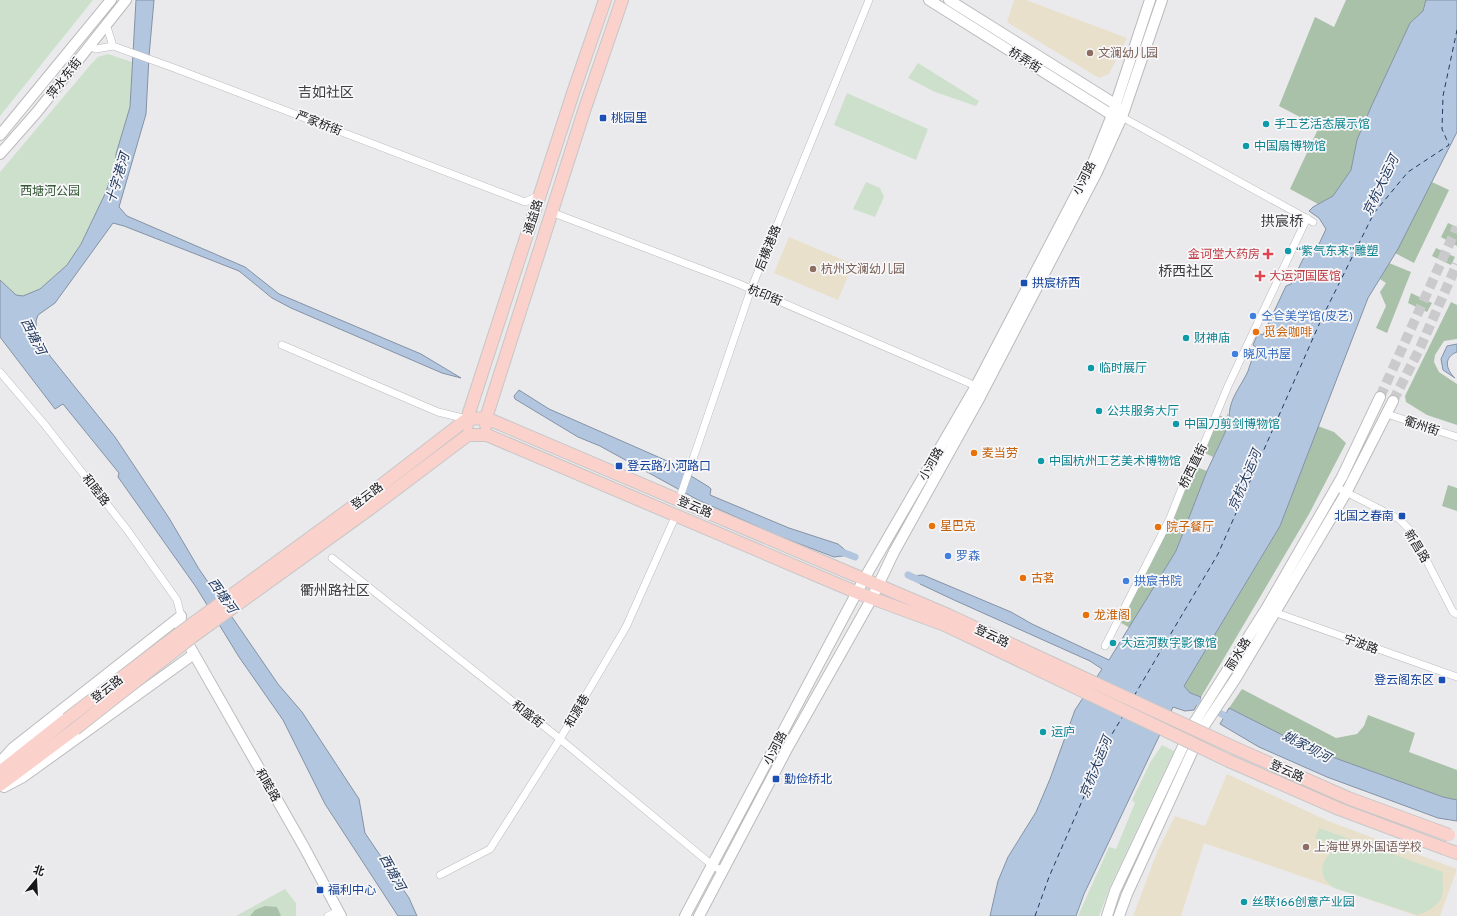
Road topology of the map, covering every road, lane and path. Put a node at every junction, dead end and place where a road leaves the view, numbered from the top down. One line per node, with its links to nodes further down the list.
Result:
1 (111, 0): 15 (main road, 萍水东街)
2 (605, 0): 17 (main road, 通益路)
3 (622, 0): 19 (main road, 通益路)
4 (869, 0): 22 (street, 后横港路)
5 (929, 0): 14 (main road, 桥弄街)
6 (949, 0): 13 (main road, 桥弄街)
7 (1150, 0): 13 (main road)
8 (1162, 0): 14 (main road, 小河路)
9 (123, 4): 10 (main road, 萍水东街)
10 (106, 24): 11 (main road, 萍水东街); 12 (street)
11 (88, 46): 12 (street, 严家桥街); 16 (main road, 萍水东街)
12 (113, 46): 18 (street, 严家桥街)
13 (1115, 104): 14 (main road, 桥弄街)
14 (1117, 116): 20 (street, 桥弄街); 25 (main road, 小河路); 41 (main road, 小河路)
15 (0, 135)
16 (0, 154)
17 (540, 195): 18 (street); 21 (main road, 通益路)
18 (525, 202): 21 (street)
19 (551, 212): 22 (street, 杭印街); 29 (main road, 通益路)
20 (1310, 220): 48 (street, 桥西直街)
21 (532, 221): 30 (main road, 通益路)
22 (751, 289): 25 (street, 杭印街); 36 (street, 后横港路)
23 (282, 345): 30 (street)
24 (0, 372): 46 (street, 和睦路)
25 (976, 386): 40 (main road, 小河路)
26 (1380, 397): 34 (main road, 丽水路)
27 (1394, 400): 28 (main road, 丽水路)
28 (1387, 414): 33 (street, 衢州街); 35 (main road, 丽水路)
29 (486, 418): 30 (main road, 登云路); 32 (main road, 通益路); 36 (main road, 登云路)
30 (467, 419): 31 (main road, 通益路); 37 (main road, 登云路)
31 (468, 435): 32 (main road, 登云路); 37 (main road, 登云路)
32 (487, 435): 38 (main road, 登云路)
33 (1457, 437)
34 (1336, 487): 35 (street, 新昌路); 44 (main road, 丽水路)
35 (1346, 493): 44 (main road, 丽水路); 45 (street, 新昌路)
36 (681, 495): 40 (main road, 登云路)
37 (366, 504): 51 (main road, 登云路, bridge)
38 (676, 515): 42 (main road, 登云路); 53 (street, 和源巷)
39 (332, 558): 53 (street, 和盛街)
40 (864, 579): 41 (main road, 登云路); 42 (main road, 小河路)
41 (878, 586): 43 (main road, 小河路); 47 (main road, 登云路)
42 (858, 593): 43 (main road, 登云路); 60 (main road, 小河路)
43 (872, 598): 47 (main road, 登云路); 61 (main road, 小河路)
44 (1271, 611): 50 (street, 宁波路); 52 (main road, 丽水路)
45 (1457, 614)
46 (181, 616): 49 (main road, 和睦路); 54 (main road)
47 (947, 620): 58 (main road, 登云路, bridge); 59 (main road, 登云路, bridge)
48 (1105, 646)
49 (194, 654): 57 (main road); 63 (main road, 和睦路)
50 (1457, 677)
51 (71, 724): 55 (main road, 登云路); 56 (main road, 登云路)
52 (1199, 725): 67 (main road, 丽水路); 68 (main road, 丽水路)
53 (560, 739): 60 (street, 和盛街); 62 (street, 和源巷)
54 (0, 762)
55 (0, 772)
56 (0, 785)
57 (0, 789)
58 (1453, 837)
59 (1457, 853)
60 (712, 865): 61 (street, 和盛街); 65 (main road, 小河路)
61 (722, 871): 66 (main road, 小河路)
62 (440, 875)
63 (339, 913): 64 (street)
64 (328, 916)
65 (685, 916)
66 (699, 916)
67 (1106, 916)
68 (1119, 916)

